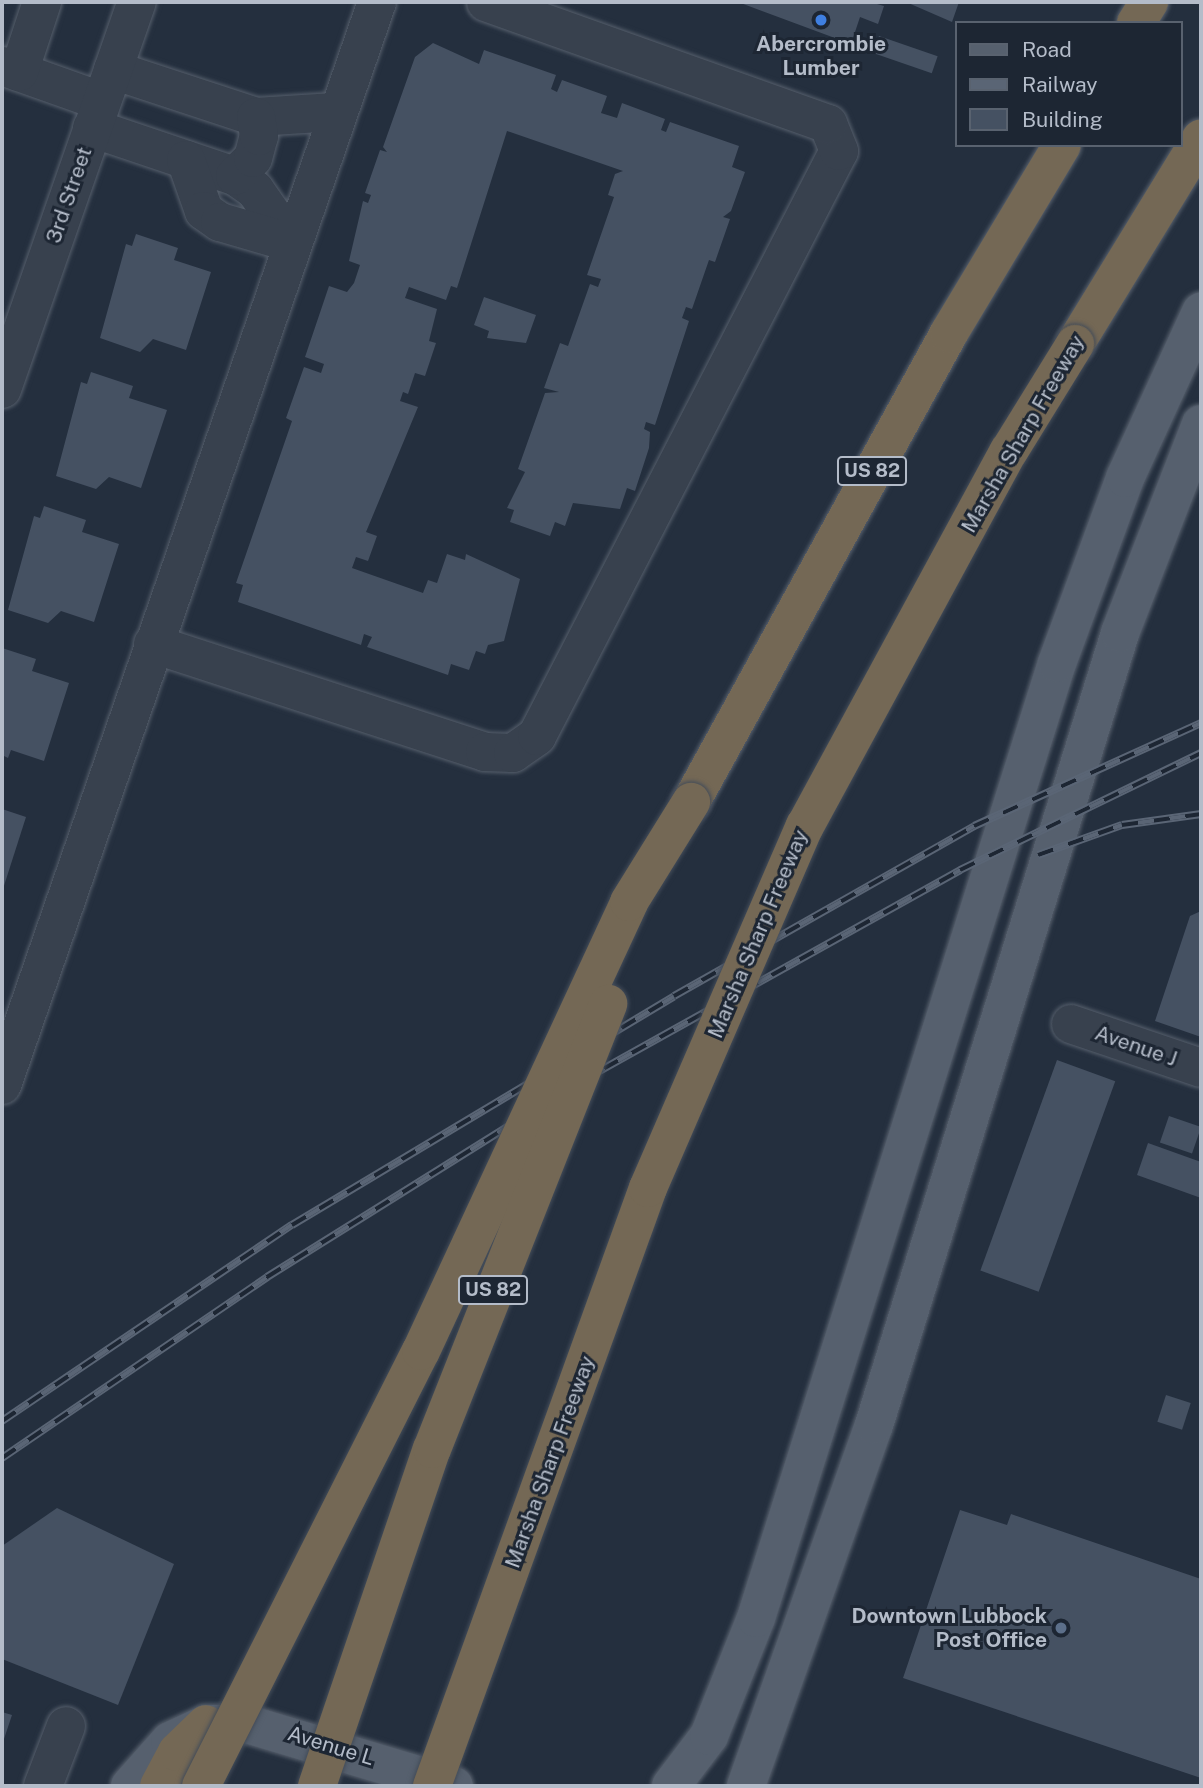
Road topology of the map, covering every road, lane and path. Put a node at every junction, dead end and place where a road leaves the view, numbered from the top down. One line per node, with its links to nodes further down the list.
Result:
1 (42, 2): 7 (street)
2 (137, 2): 8 (street, 3rd Street)
3 (377, 2): 9 (street)
4 (486, 2): 21 (street)
5 (1149, 2): 6 (highway)
6 (1137, 21)
7 (11, 69): 8 (street)
8 (102, 100): 10 (street); 13 (street); 19 (street, 3rd Street)
9 (335, 112): 10 (street); 16 (street)
10 (256, 117): 15 (street)
11 (1201, 138): 18 (highway, Marsha Sharp Freeway)
12 (1061, 147): 22 (highway, US 82)
13 (186, 160): 15 (street); 16 (street)
14 (1201, 167): 18 (highway)
15 (235, 176): 16 (street)
16 (292, 243): 21 (street)
17 (1201, 312): 37 (main road)
18 (1075, 344): 26 (highway, Marsha Sharp Freeway, bridge)
19 (2, 389)
20 (1201, 424): 29 (main road)
21 (153, 644): 25 (street)
22 (691, 802): 33 (highway, bridge); 34 (highway, US 82, bridge)
23 (1072, 1024): 24 (street, Avenue J)
24 (1201, 1068)
25 (2, 1085)
26 (495, 1614): 35 (highway, Marsha Sharp Freeway, bridge); 36 (highway, bridge)
27 (205, 1724): 31 (main road); 32 (highway); 36 (main road, Avenue L)
28 (66, 1726): 30 (street)
29 (750, 1779)
30 (43, 1786)
31 (130, 1786)
32 (159, 1786)
33 (201, 1786)
34 (317, 1786)
35 (432, 1786)
36 (452, 1786)
37 (671, 1786)

